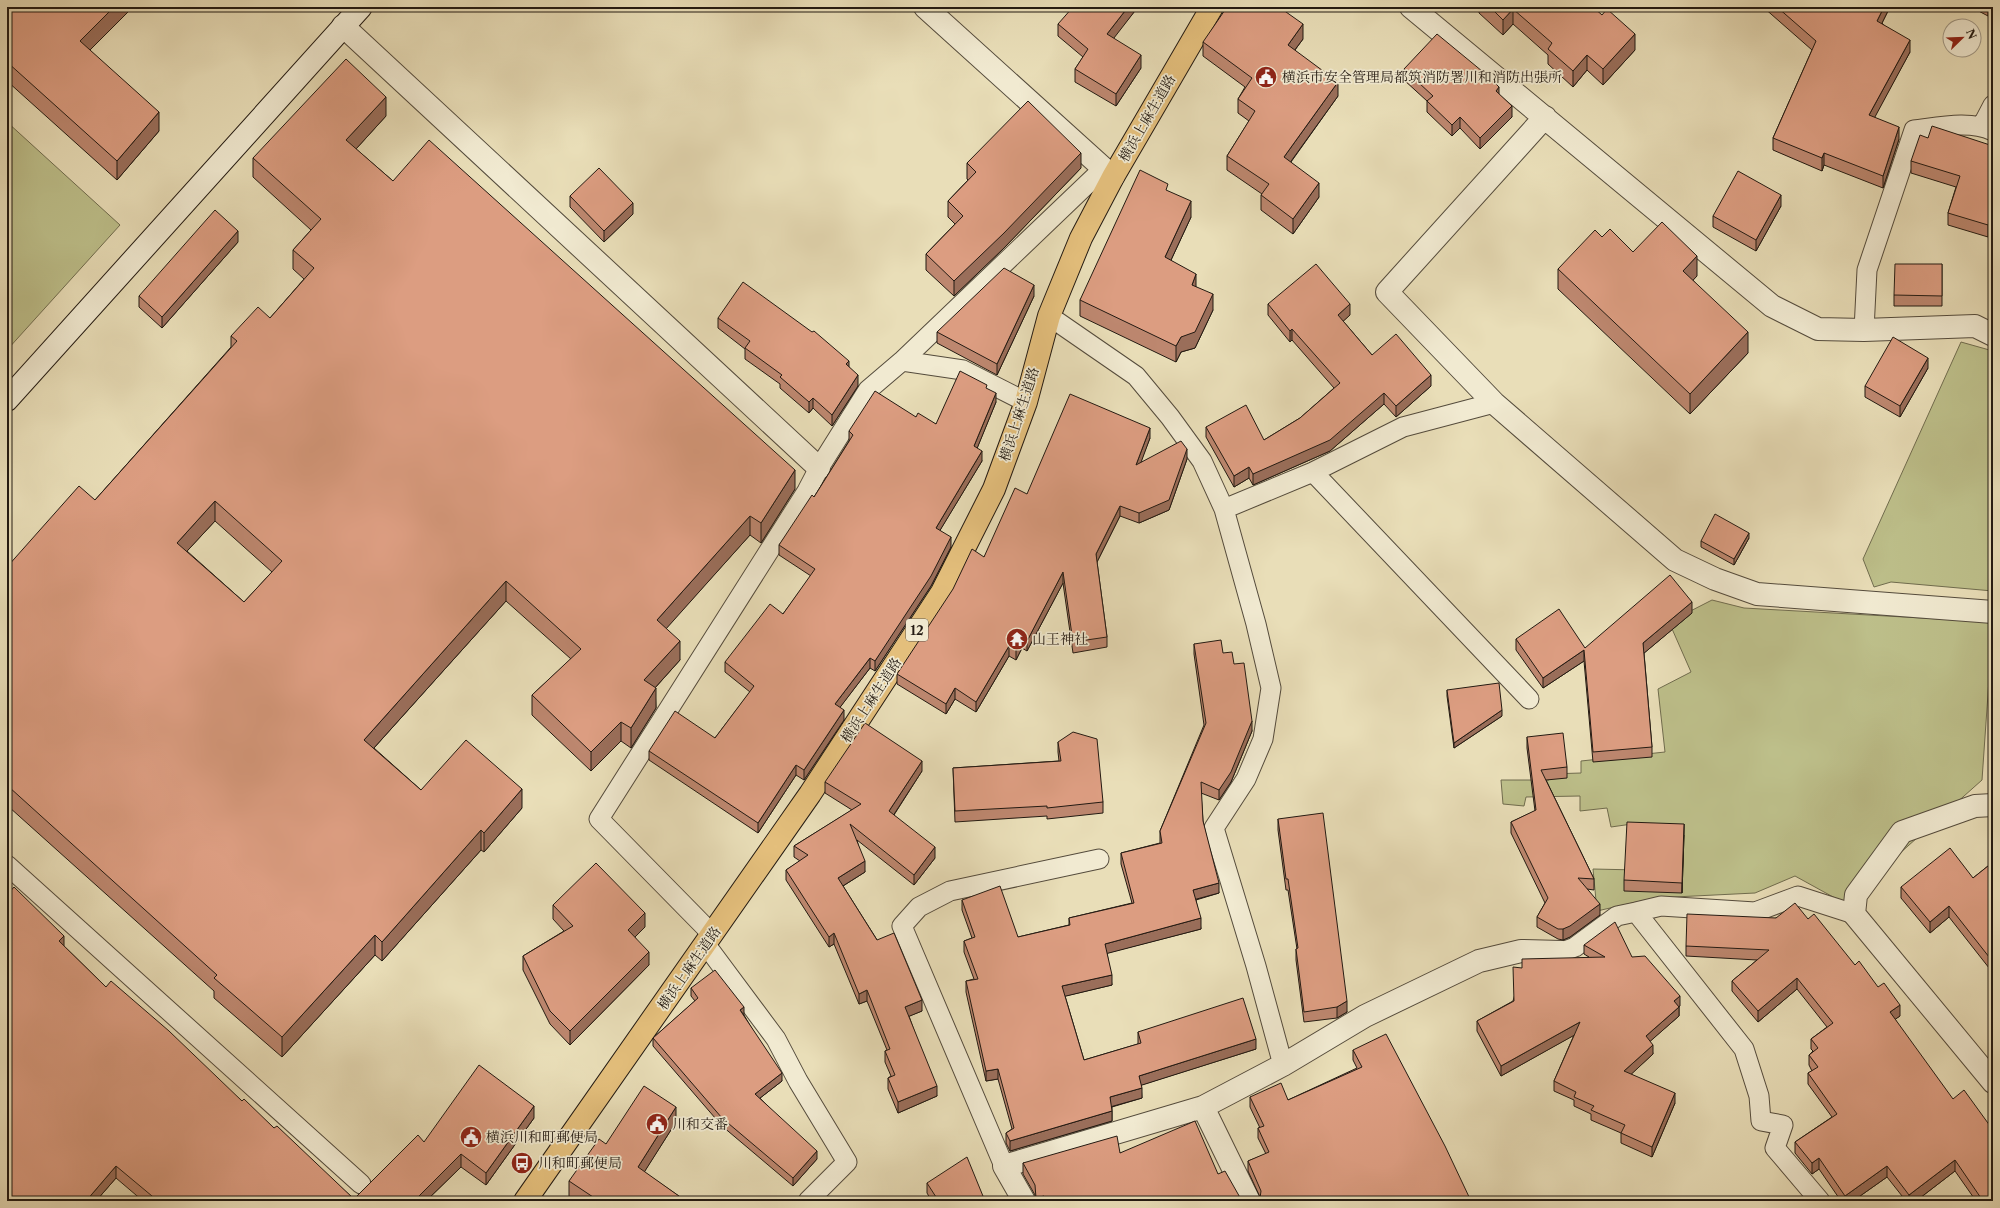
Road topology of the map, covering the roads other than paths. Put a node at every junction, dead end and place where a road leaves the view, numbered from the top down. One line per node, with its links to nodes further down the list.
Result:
1 (361, 7): 5 (street)
2 (924, 7): 9 (street)
3 (1212, 7): 9 (main road, 横浜上麻生道路 / 12)
4 (1411, 7): 7 (street)
5 (343, 26): 14 (street); 17 (street)
6 (1993, 105): 8 (lane)
7 (1545, 117): 11 (street); 16 (street)
8 (1988, 128): 11 (lane)
9 (1108, 173): 10 (main road, 横浜上麻生道路 / 12); 13 (lane)
10 (1049, 316): 15 (main road, 横浜上麻生道路 / 12); 19 (lane)
11 (1864, 330): 12 (street)
12 (1993, 335)
13 (902, 361): 15 (lane); 17 (lane)
14 (7, 400)
15 (1026, 402): 27 (main road, 横浜上麻生道路 / 12)
16 (1494, 403): 18 (lane); 20 (street)
17 (819, 468): 27 (lane)
18 (1313, 472): 19 (lane); 21 (lane)
19 (1224, 509): 29 (lane)
20 (1993, 612)
21 (1529, 699)
22 (1993, 805): 26 (street)
23 (1099, 859): 32 (lane)
24 (7, 865): 33 (lane)
25 (1636, 912): 26 (lane); 28 (lane); 38 (lane)
26 (1854, 914): 30 (street)
27 (709, 940): 34 (main road, 横浜上麻生道路 / 12); 35 (lane)
28 (1562, 952): 29 (street)
29 (1283, 1065): 31 (street)
30 (1993, 1082)
31 (1203, 1107): 32 (street); 37 (street)
32 (1004, 1166): 36 (street)
33 (361, 1184)
34 (525, 1201)
35 (808, 1201)
36 (1024, 1201)
37 (1249, 1201)
38 (1820, 1201)

